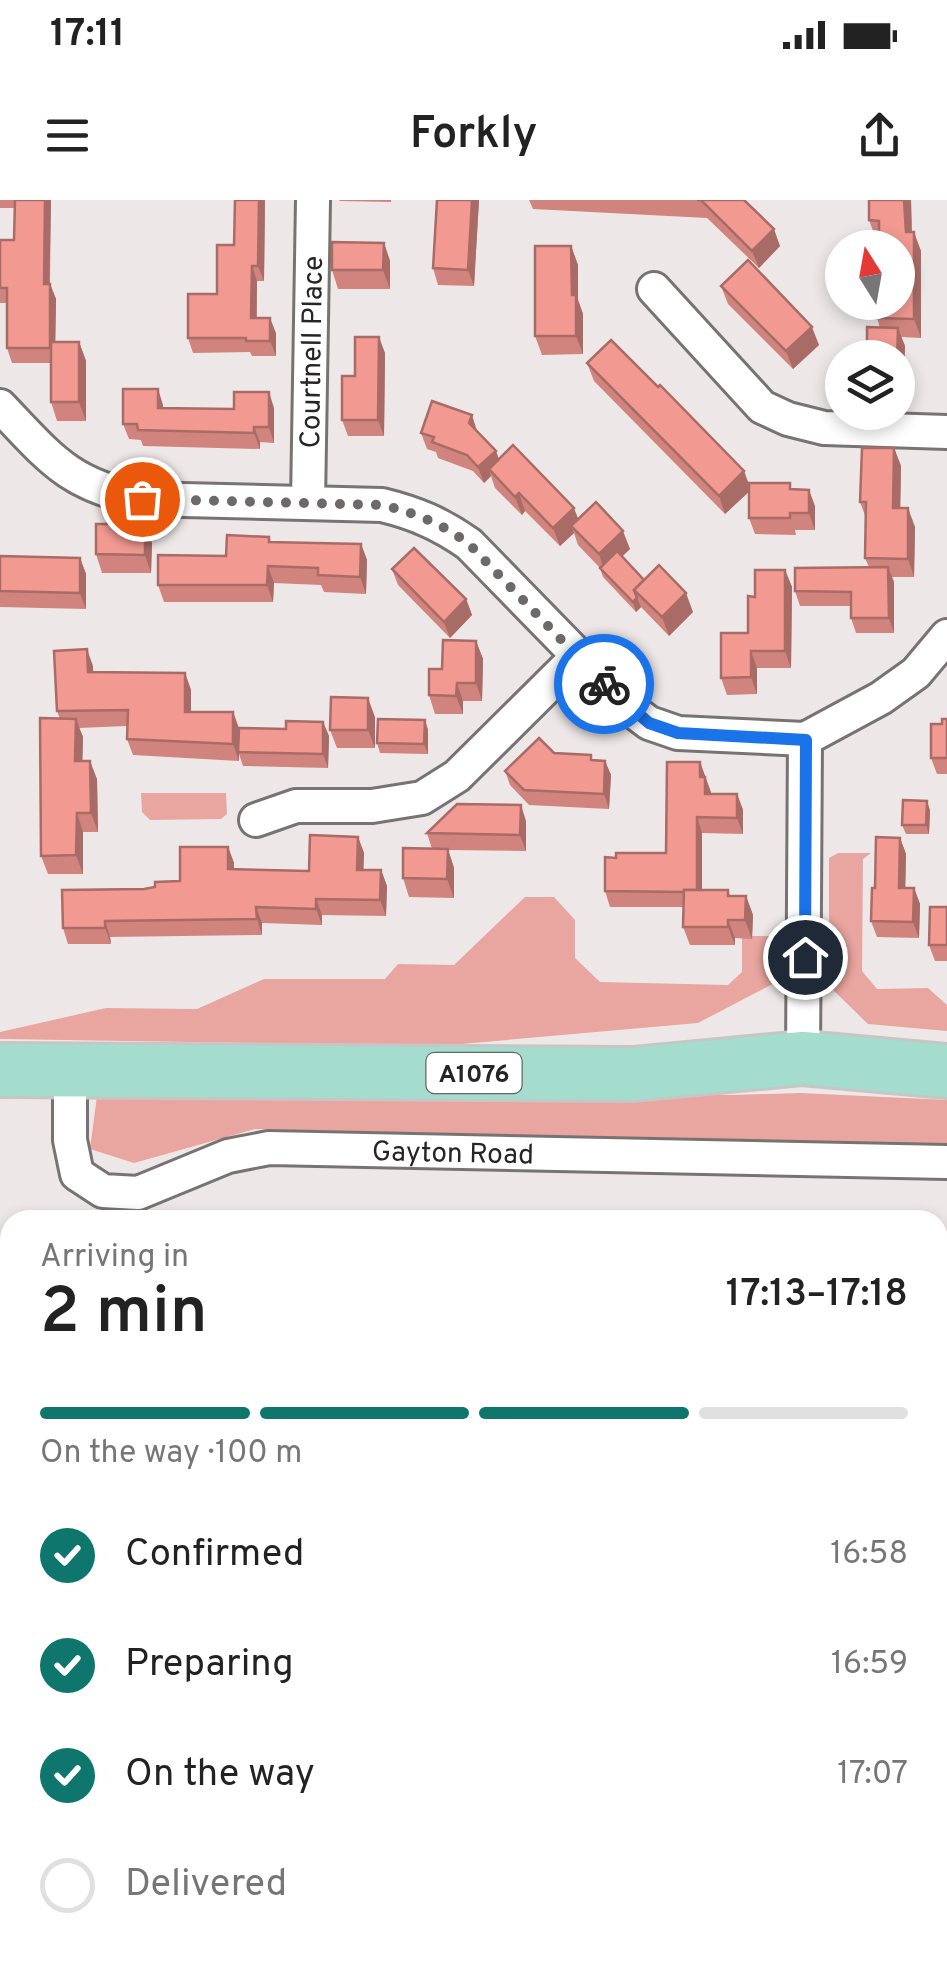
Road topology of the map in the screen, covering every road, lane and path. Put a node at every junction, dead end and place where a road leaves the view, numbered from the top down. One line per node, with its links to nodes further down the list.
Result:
1 (314, 200): 5 (street, Courtnell Place)
2 (654, 289): 4 (street)
3 (0, 406): 5 (street)
4 (947, 432)
5 (308, 502): 7 (street)
6 (947, 636): 8 (street)
7 (577, 657): 8 (street); 9 (street)
8 (806, 740): 10 (street)
9 (256, 820)
10 (803, 1058): 12 (main road, A1076); 13 (main road, A1076)
11 (0, 1070): 13 (main road, A1076)
12 (947, 1071)
13 (70, 1072): 14 (street, Gayton Road)
14 (947, 1162)

